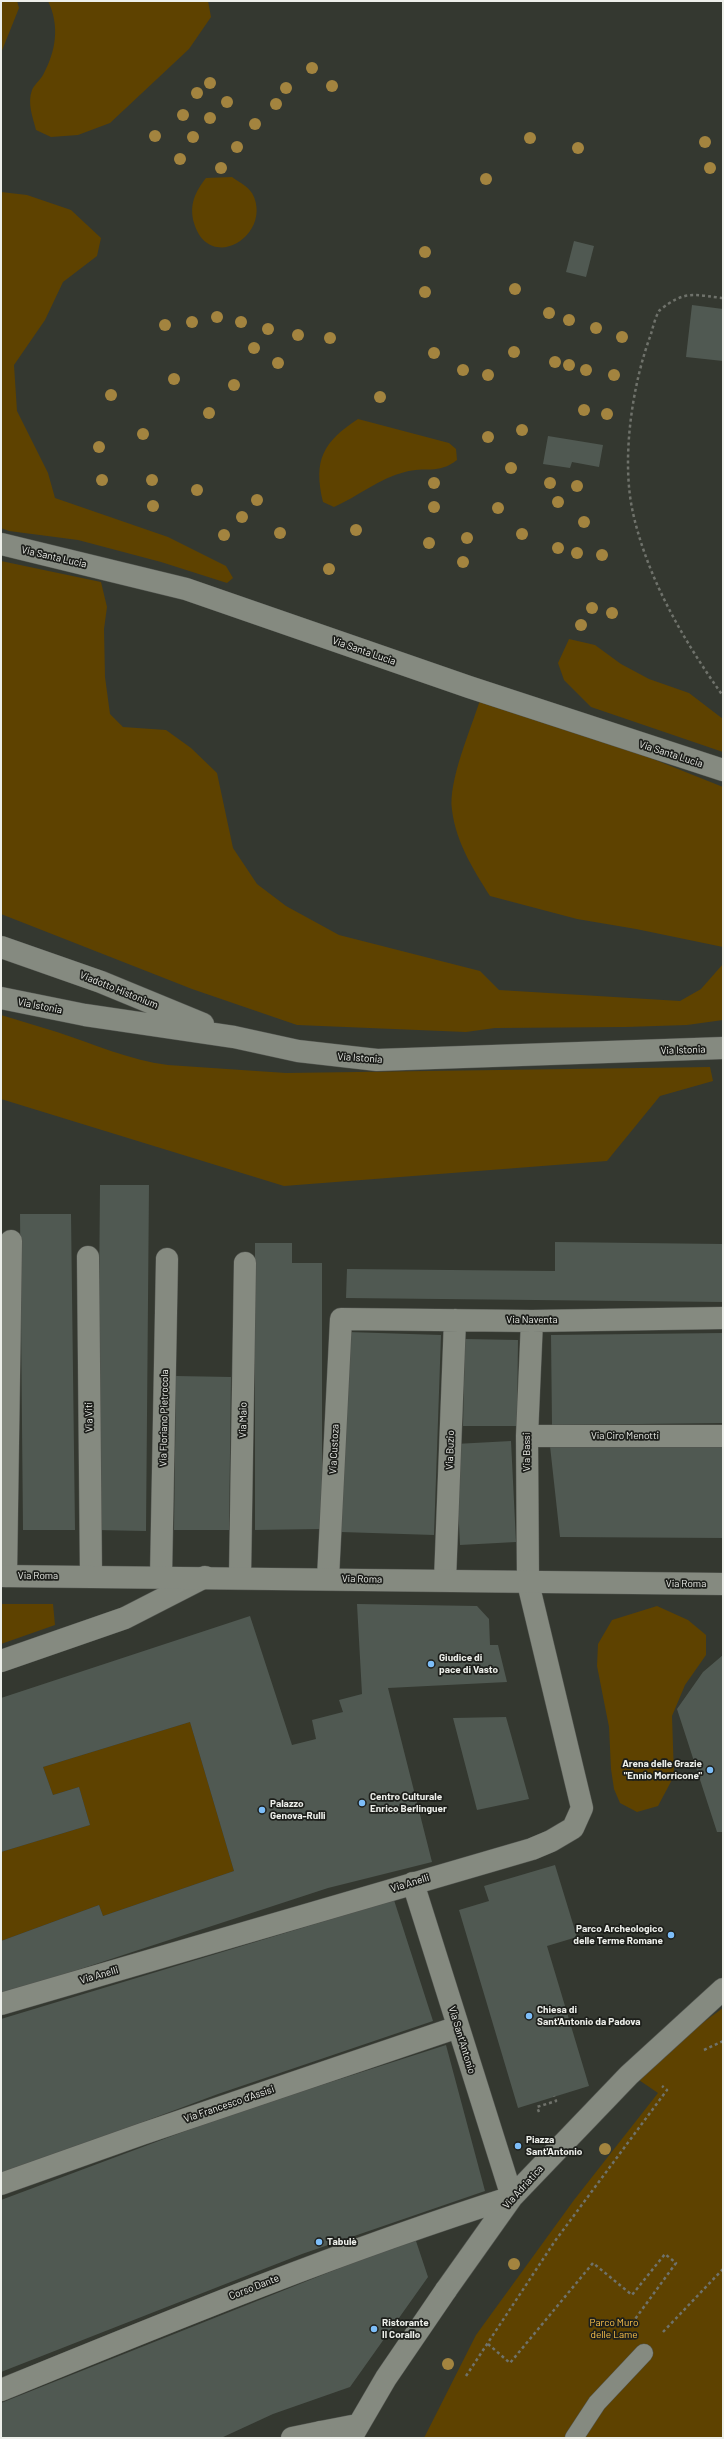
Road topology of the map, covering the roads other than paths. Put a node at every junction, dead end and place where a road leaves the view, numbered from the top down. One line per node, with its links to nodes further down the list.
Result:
1 (1, 544): 2 (street, Via Santa Lucia)
2 (723, 770)
3 (1, 947): 5 (street, Viadotto Histonium)
4 (1, 998): 5 (street, Via Istonia)
5 (234, 1037): 6 (street, Via Istonia)
6 (723, 1048)
7 (11, 1241): 17 (street)
8 (88, 1257): 18 (street, Via Viti)
9 (167, 1259): 19 (street, Via Floriano Pietrocola)
10 (245, 1263): 21 (street, Via Maio)
11 (723, 1318): 14 (street, Via Naventa)
12 (341, 1319): 13 (street, Via Naventa); 22 (street, Via Custoza)
13 (455, 1320): 14 (street, Via Naventa); 23 (street, Via Buzio)
14 (532, 1321): 15 (street, Via Bassi)
15 (527, 1436): 16 (street, Via Ciro Menotti); 24 (street, Via Bassi)
16 (723, 1436)
17 (4, 1576): 18 (street, Via Roma)
18 (91, 1576): 19 (street, Via Roma)
19 (161, 1577): 20 (street, Via Roma)
20 (205, 1577): 21 (street, Via Roma); 26 (street)
21 (240, 1578): 22 (street, Via Roma)
22 (328, 1578): 23 (street, Via Roma)
23 (445, 1580): 24 (street, Via Roma)
24 (528, 1583): 25 (street, Via Roma); 27 (street, Via Anelli)
25 (723, 1584)
26 (1, 1661)
27 (413, 1883): 29 (street, Via Anelli); 30 (street, Via Sant'Antonio)
28 (723, 1988): 32 (street, Via Adriatica)
29 (1, 2004)
30 (458, 2027): 31 (street, Via Francesco d'Assisi); 32 (street, Via Sant'Antonio)
31 (1, 2184)
32 (512, 2197): 34 (street, Corso Dante); 35 (street, Via Adriatica)
33 (644, 2353): 37 (lane)
34 (1, 2390)
35 (354, 2432): 36 (street)
36 (292, 2438)
37 (574, 2438)

